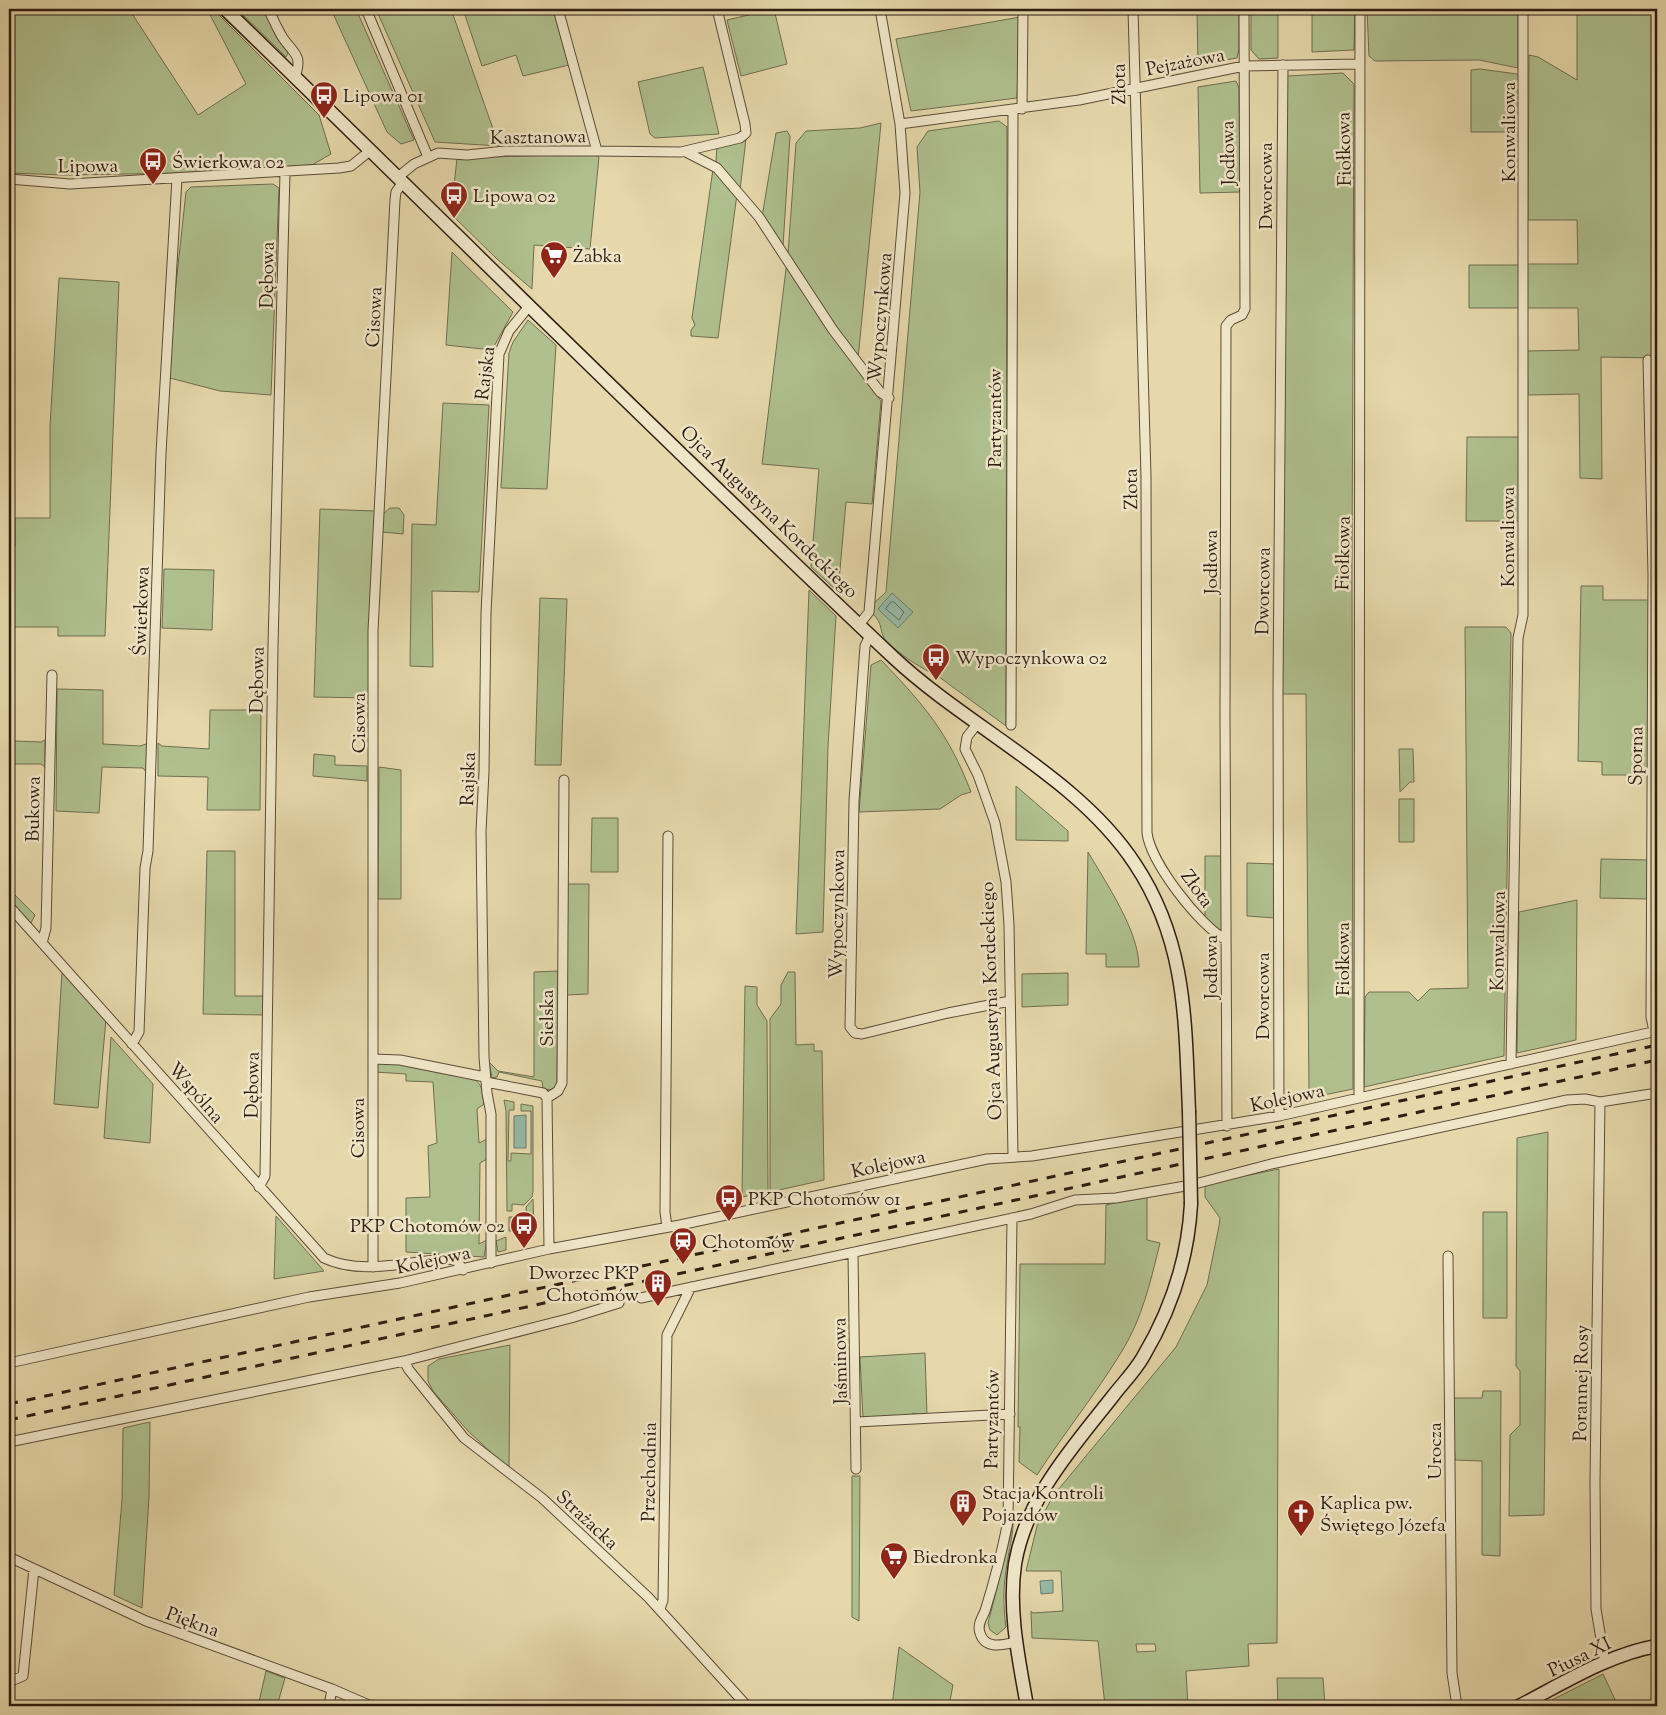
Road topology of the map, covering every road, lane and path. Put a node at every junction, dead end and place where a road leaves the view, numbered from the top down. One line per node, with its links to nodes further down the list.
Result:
1 (225, 9): 15 (street, Ojca Augustyna Kordeckiego)
2 (268, 9): 15 (street)
3 (366, 9): 22 (street)
4 (558, 9): 20 (street)
5 (717, 9): 21 (street)
6 (880, 9): 18 (street, Wypoczynkowa)
7 (1023, 9): 17 (street, Partyzantów)
8 (1133, 9): 16 (street, Złota)
9 (1244, 9): 14 (street, Jodłowa)
10 (1360, 9): 12 (street, Fiołkowa)
11 (1523, 9): 44 (street, Konwaliowa)
12 (1359, 64): 13 (street, Pejzażowa); 48 (street, Fiołkowa)
13 (1282, 65): 14 (street, Pejzażowa); 50 (street, Dworcowa)
14 (1244, 66): 16 (street, Pejzażowa); 38 (street, Jodłowa)
15 (295, 76): 19 (street, Ojca Augustyna Kordeckiego)
16 (1135, 88): 17 (street, Pejzażowa); 38 (street, Złota)
17 (1018, 109): 18 (street, Pejzażowa); 34 (street, Partyzantów)
18 (900, 124): 29 (street, Wypoczynkowa)
19 (371, 150): 23 (street, Lipowa); 26 (street, Ojca Augustyna Kordeckiego)
20 (597, 151): 21 (street, Kasztanowa); 22 (street, Kasztanowa)
21 (686, 152): 29 (street)
22 (428, 157): 26 (street, Kasztanowa)
23 (284, 172): 24 (street, Lipowa); 53 (street, Dębowa)
24 (177, 178): 25 (street, Lipowa); 42 (street, Świerkowa)
25 (9, 179)
26 (401, 180): 27 (street, Ojca Augustyna Kordeckiego); 43 (street, Cisowa)
27 (530, 306): 30 (street, Ojca Augustyna Kordeckiego); 45 (street, Rajska)
28 (1648, 360): 41 (street, Sporna)
29 (889, 398): 30 (street, Wypoczynkowa)
30 (859, 625): 31 (street, Ojca Augustyna Kordeckiego)
31 (870, 636): 33 (street, Ojca Augustyna Kordeckiego); 40 (street, Wypoczynkowa)
32 (52, 675): 39 (street, Bukowa)
33 (977, 724): 40 (street, Ojca Augustyna Kordeckiego); 74 (street, bridge)
34 (1011, 725)
35 (564, 780): 47 (street, Sielska)
36 (668, 836): 55 (street)
37 (9, 906): 39 (street, Wspólna)
38 (1226, 940): 51 (street, Jodłowa)
39 (42, 943): 42 (street, Wspólna)
40 (1010, 1001): 52 (street, Ojca Augustyna Kordeckiego)
41 (1656, 1031): 44 (street, Kolejowa)
42 (132, 1044): 53 (street, Wspólna)
43 (373, 1059): 45 (street); 60 (street, Cisowa)
44 (1511, 1064): 48 (street, Kolejowa)
45 (486, 1080): 47 (street); 59 (street, Rajska)
46 (1657, 1093): 49 (street)
47 (547, 1098): 56 (street)
48 (1359, 1098): 50 (street, Kolejowa)
49 (1600, 1102): 54 (street); 76 (street, Porannej Rosy)
50 (1279, 1116): 51 (street, Kolejowa)
51 (1227, 1126): 52 (street, Kolejowa)
52 (1013, 1156): 55 (street, Kolejowa)
53 (259, 1187): 60 (street, Wspólna)
54 (1012, 1218): 57 (street); 67 (street, Partyzantów)
55 (667, 1227): 56 (street, Kolejowa)
56 (549, 1250): 59 (street, Kolejowa)
57 (853, 1253): 62 (street); 68 (street, Jaśminowa)
58 (1448, 1256): 84 (street, Urocza)
59 (491, 1263): 61 (street, Kolejowa)
60 (373, 1267): 61 (street, Wspólna)
61 (463, 1270): 66 (street, Kolejowa)
62 (691, 1286): 63 (street); 73 (street, Przechodnia)
63 (640, 1298)
64 (620, 1302): 65 (street)
65 (404, 1360): 69 (street); 73 (street, Strażacka)
66 (9, 1363)
67 (1010, 1414): 68 (street); 74 (street, Partyzantów)
68 (857, 1422): 70 (street, Jaśminowa)
69 (9, 1442)
70 (856, 1469)
71 (9, 1557): 72 (street, Piękna)
72 (34, 1569): 77 (street); 78 (street, Piękna)
73 (660, 1609): 83 (street, Strażacka)
74 (1016, 1642): 79 (street)
75 (1657, 1646): 76 (street, Piusa XI)
76 (1604, 1663): 80 (street, Piusa XI)
77 (9, 1682)
78 (332, 1688): 81 (street); 82 (street, Piękna)
79 (1026, 1703)
80 (1524, 1705)
81 (329, 1706)
82 (371, 1706)
83 (747, 1706)
84 (1458, 1706)

